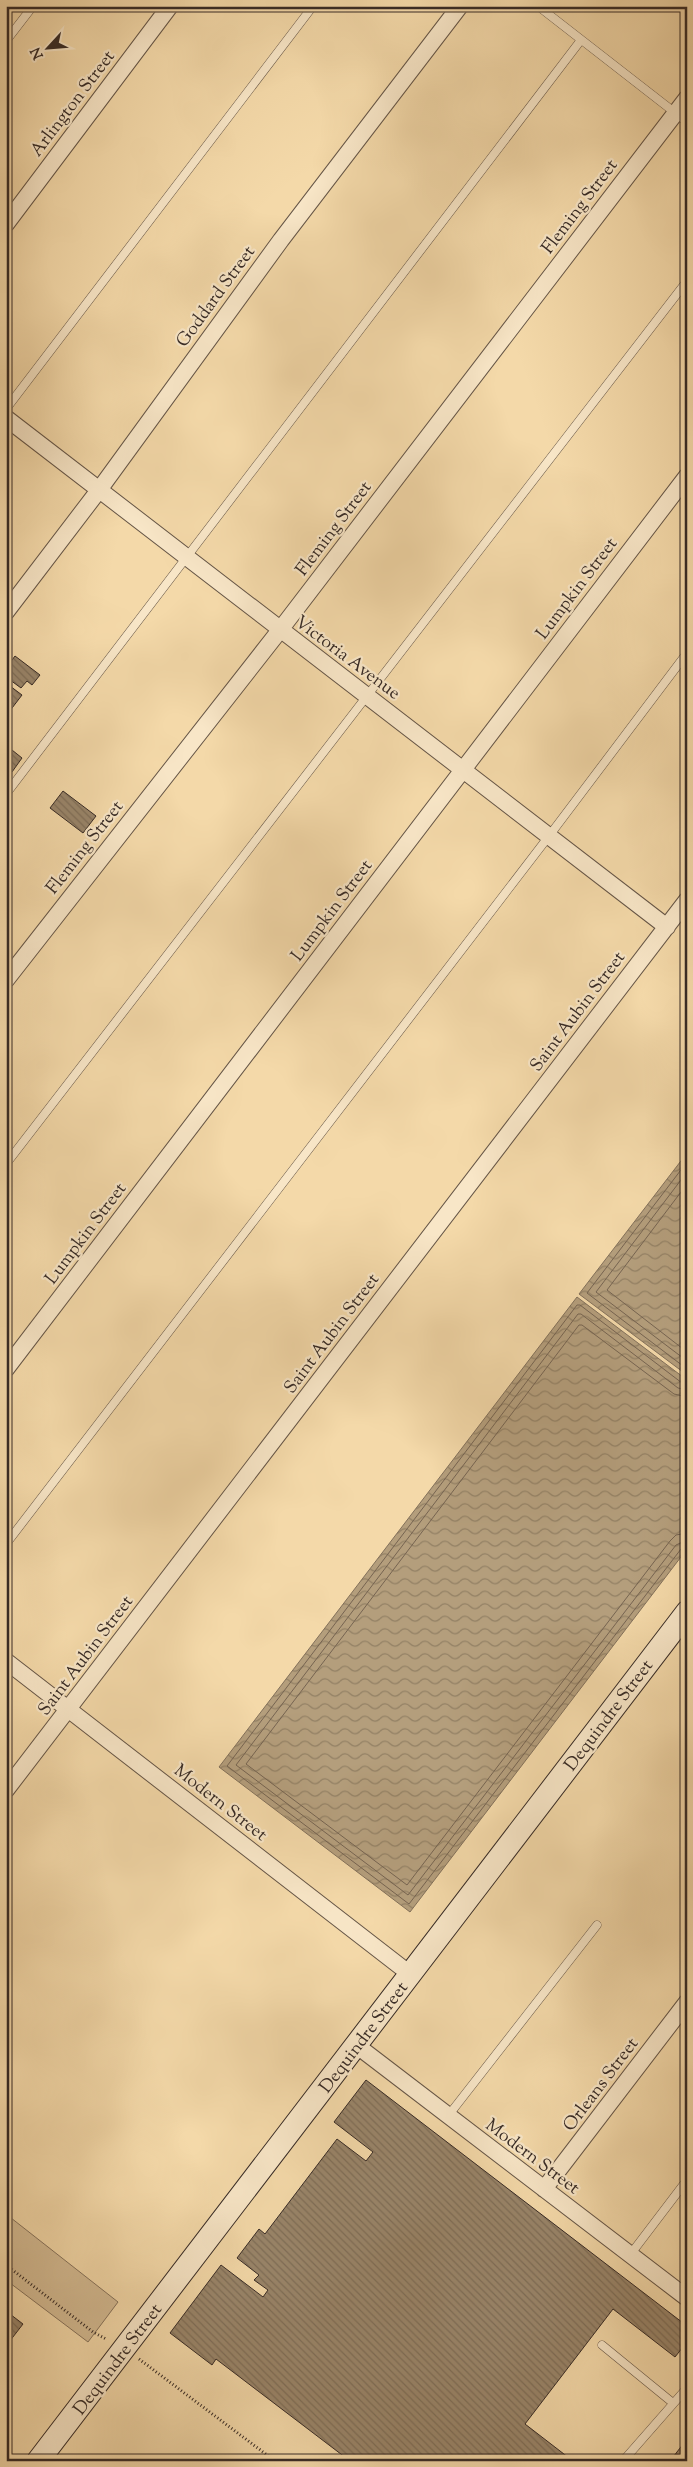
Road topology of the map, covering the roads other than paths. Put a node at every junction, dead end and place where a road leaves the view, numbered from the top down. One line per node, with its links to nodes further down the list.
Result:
1 (33, 6): 7 (lane)
2 (170, 6): 10 (street, Arlington Street)
3 (313, 6): 12 (lane)
4 (460, 6): 15 (street, Goddard Street)
5 (538, 6): 6 (lane)
6 (581, 40): 9 (lane); 16 (lane)
7 (6, 41)
8 (687, 98): 9 (street, Fleming Street)
9 (681, 118): 18 (street, Fleming Street)
10 (6, 224)
11 (687, 281): 20 (lane)
12 (6, 409)
13 (6, 418): 15 (street, Victoria Avenue)
14 (687, 476): 21 (street, Lumpkin Street)
15 (99, 490): 16 (street, Victoria Avenue); 17 (street, Goddard Street)
16 (187, 558): 18 (street, Victoria Avenue); 22 (lane)
17 (6, 612)
18 (280, 630): 20 (street, Victoria Avenue); 26 (street, Fleming Street)
19 (687, 653): 23 (lane)
20 (366, 696): 21 (street, Victoria Avenue); 27 (lane)
21 (463, 770): 23 (street, Victoria Avenue); 28 (street, Lumpkin Street)
22 (6, 794)
23 (549, 836): 25 (street, Victoria Avenue); 29 (lane)
24 (687, 900): 25 (street, Saint Aubin Street)
25 (666, 927): 32 (street, Saint Aubin Street)
26 (6, 980)
27 (6, 1164)
28 (6, 1369)
29 (6, 1544)
30 (687, 1612): 35 (street, Dequindre Street)
31 (6, 1661): 32 (street, Modern Street)
32 (70, 1710): 33 (street, Saint Aubin Street); 35 (street, Modern Street)
33 (6, 1790)
34 (597, 1925): 38 (lane)
35 (410, 1974): 37 (street, Dequindre Street)
36 (687, 2002): 40 (street, Orleans Street)
37 (356, 2045): 38 (street, Modern Street); 46 (street, Dequindre Street)
38 (448, 2116): 40 (street, Modern Street)
39 (687, 2180): 41 (lane)
40 (544, 2189): 41 (street, Modern Street)
41 (630, 2254): 42 (street, Modern Street)
42 (687, 2298)
43 (602, 2345): 45 (lane)
44 (687, 2388): 45 (lane)
45 (674, 2403): 47 (lane)
46 (38, 2461)
47 (623, 2461)

